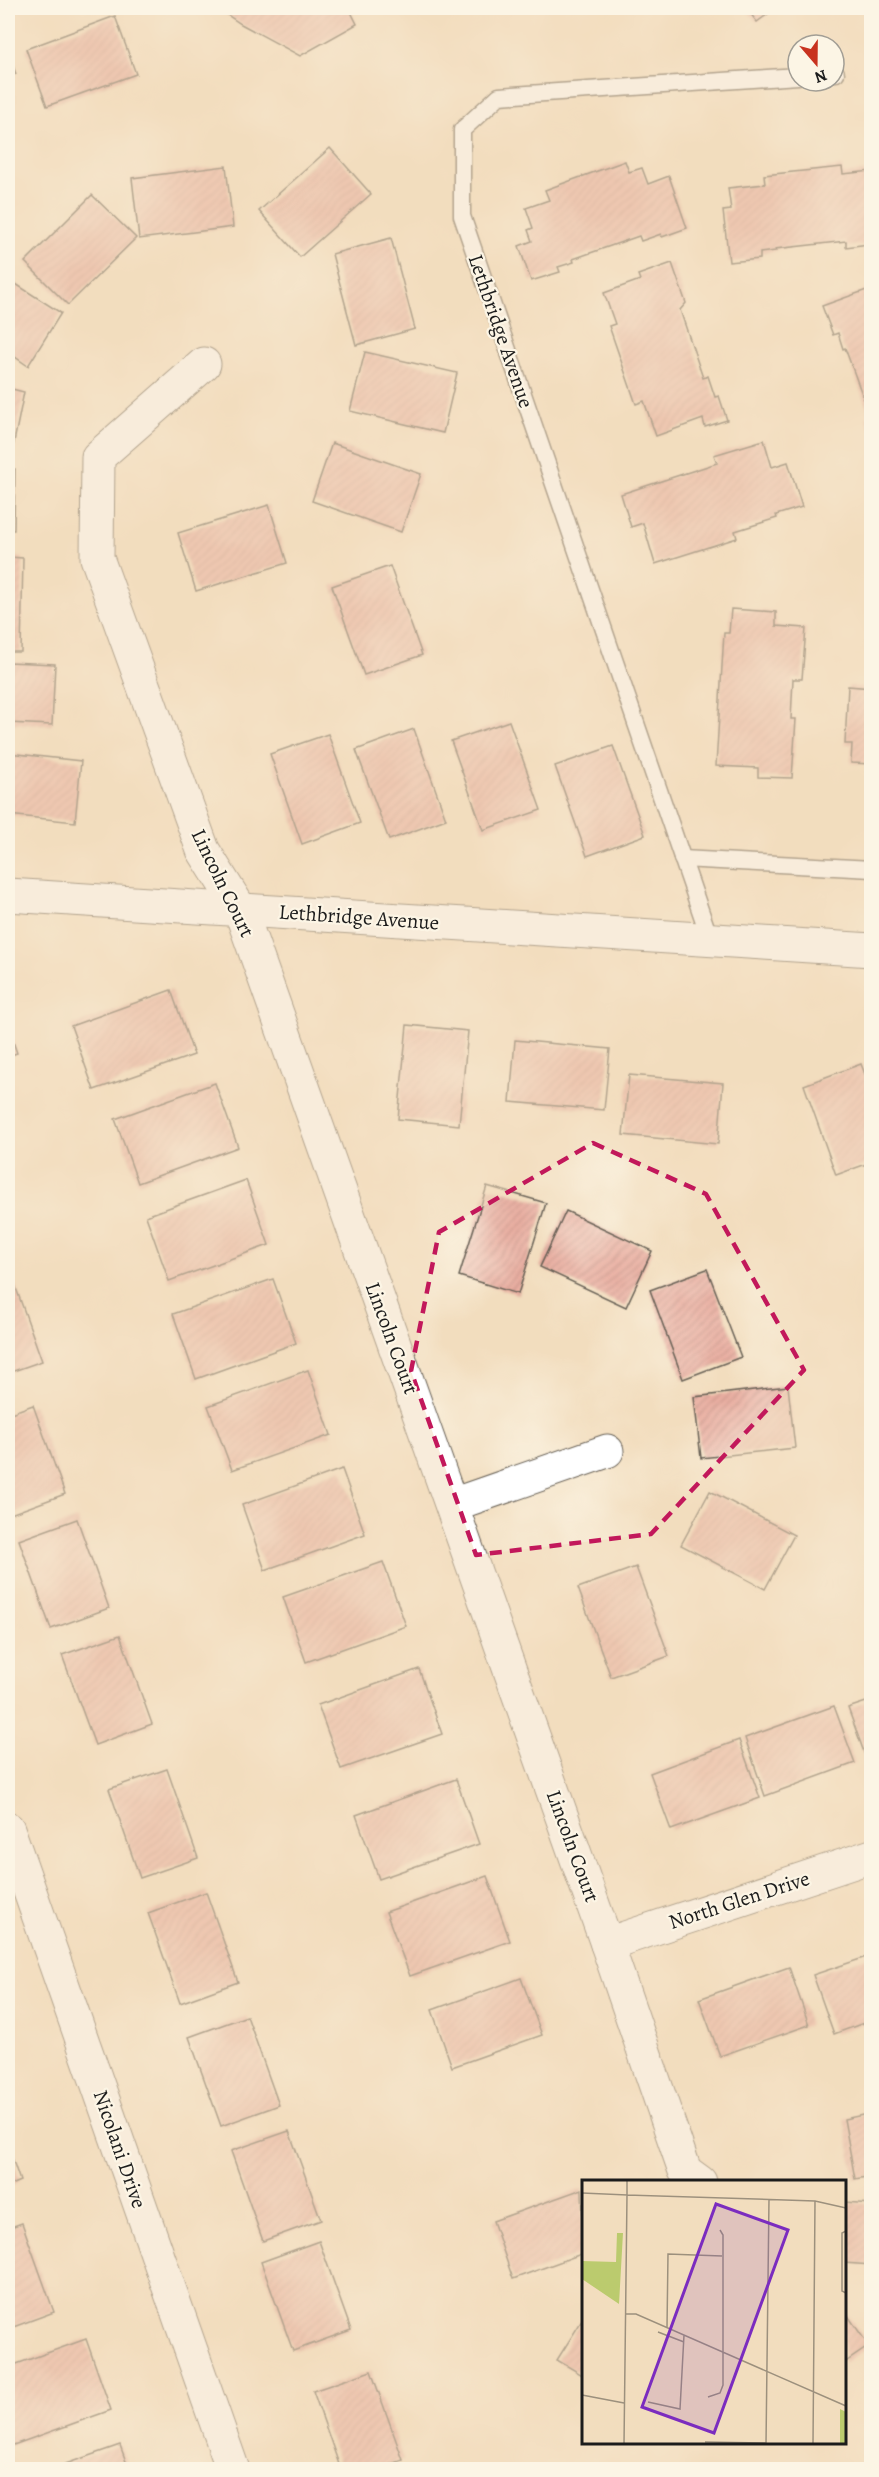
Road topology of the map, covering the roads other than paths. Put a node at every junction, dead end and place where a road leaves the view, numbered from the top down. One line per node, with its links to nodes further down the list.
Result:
1 (786, 77): 3 (lane, Lethbridge Avenue)
2 (204, 364): 6 (street, Lincoln Court)
3 (682, 859): 4 (lane); 7 (lane, Lethbridge Avenue)
4 (872, 869)
5 (8, 895): 6 (street, Lethbridge Avenue)
6 (240, 909): 7 (street, Lethbridge Avenue); 10 (street, Lincoln Court)
7 (710, 939): 8 (street, Lethbridge Avenue)
8 (872, 950)
9 (607, 1451): 10 (street)
10 (452, 1505): 13 (street, Lincoln Court)
11 (8, 1828): 15 (street, Nicolani Drive)
12 (872, 1856): 13 (street, North Glen Drive)
13 (607, 1944): 14 (street, Lincoln Court)
14 (698, 2180)
15 (233, 2469)

